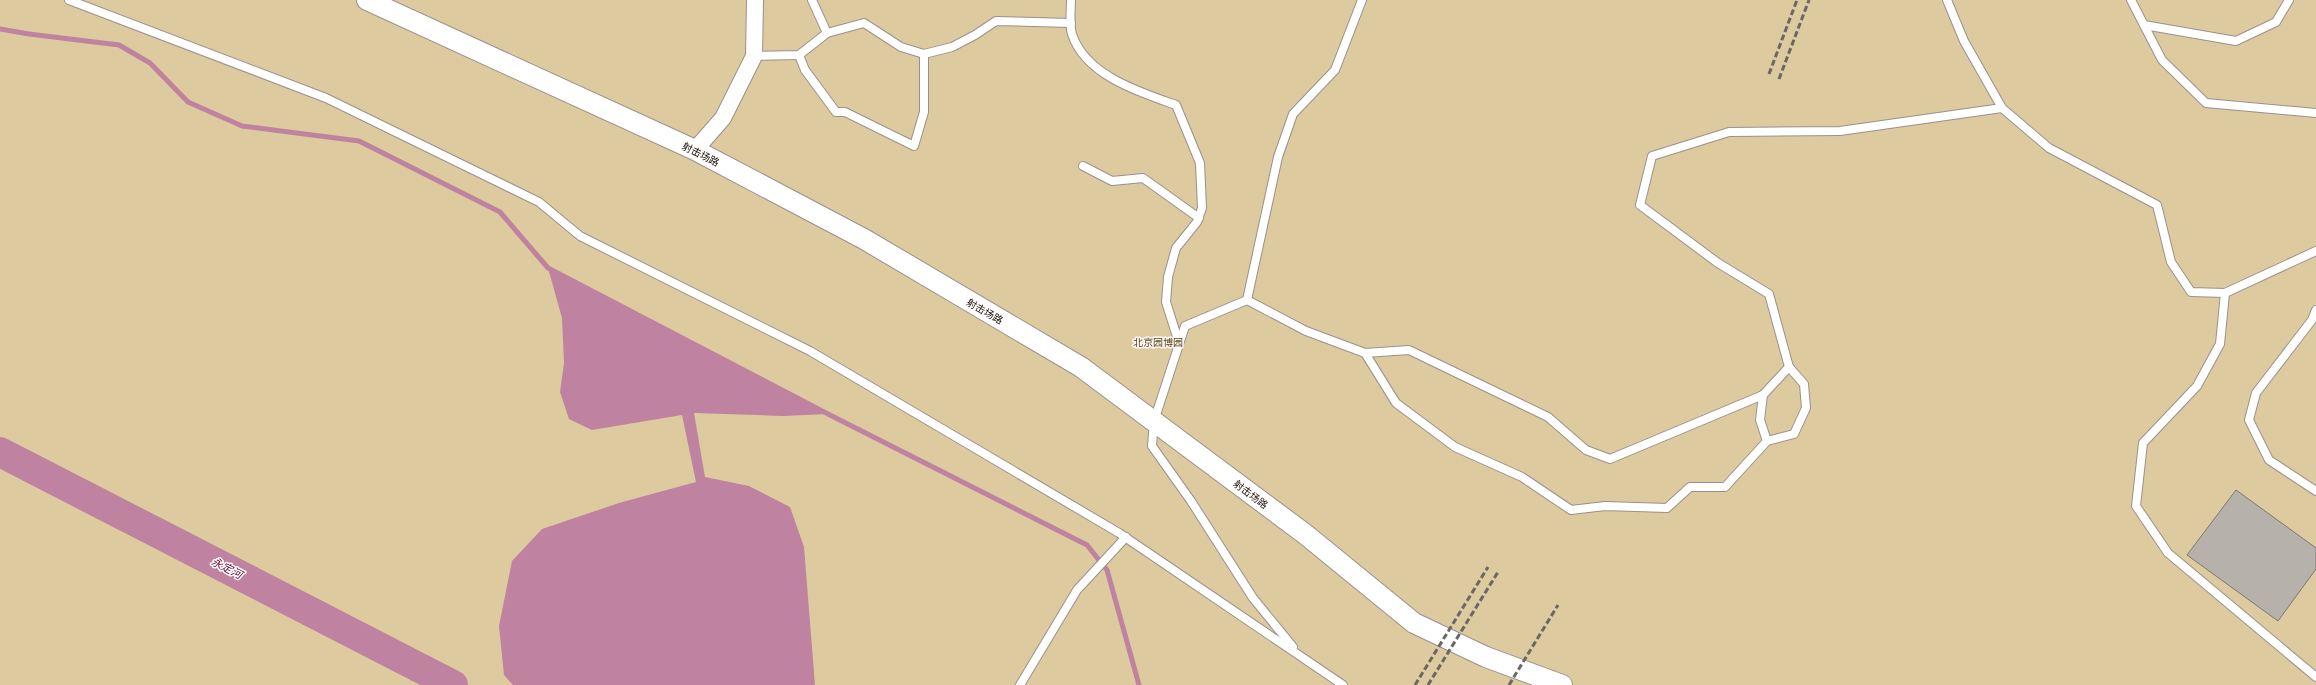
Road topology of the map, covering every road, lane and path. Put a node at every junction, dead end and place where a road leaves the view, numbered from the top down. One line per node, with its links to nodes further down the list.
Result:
1 (69, 0): 32 (lane)
2 (367, 0): 18 (street, 射击场路)
3 (755, 0): 15 (street)
4 (812, 0): 12 (lane)
5 (1071, 0): 10 (lane)
6 (1362, 0): 23 (lane)
7 (1947, 0): 16 (lane)
8 (2131, 0): 11 (lane)
9 (2290, 0): 11 (lane)
10 (1071, 23): 13 (lane); 20 (lane)
11 (2144, 25): 17 (lane)
12 (827, 33): 13 (lane); 14 (lane)
13 (924, 54): 14 (lane)
14 (799, 55): 15 (lane)
15 (754, 56): 18 (street)
16 (2002, 108): 22 (lane); 27 (lane)
17 (2316, 113)
18 (695, 150): 29 (street, 射击场路)
19 (1083, 166): 20 (lane)
20 (1198, 218): 25 (lane)
21 (2316, 251): 22 (lane)
22 (2225, 293): 34 (lane)
23 (1247, 300): 25 (lane); 26 (lane)
24 (2316, 310): 31 (lane)
25 (1179, 343): 29 (lane)
26 (1365, 353): 28 (lane); 30 (lane)
27 (1790, 367): 28 (lane); 30 (lane)
28 (1763, 395): 30 (lane)
29 (1154, 421): 33 (lane); 37 (street, 射击场路)
30 (1767, 441)
31 (2316, 491)
32 (1126, 537): 33 (lane); 35 (lane)
33 (1300, 654): 36 (lane)
34 (2316, 676)
35 (1020, 685)
36 (1343, 685)
37 (1562, 685)

